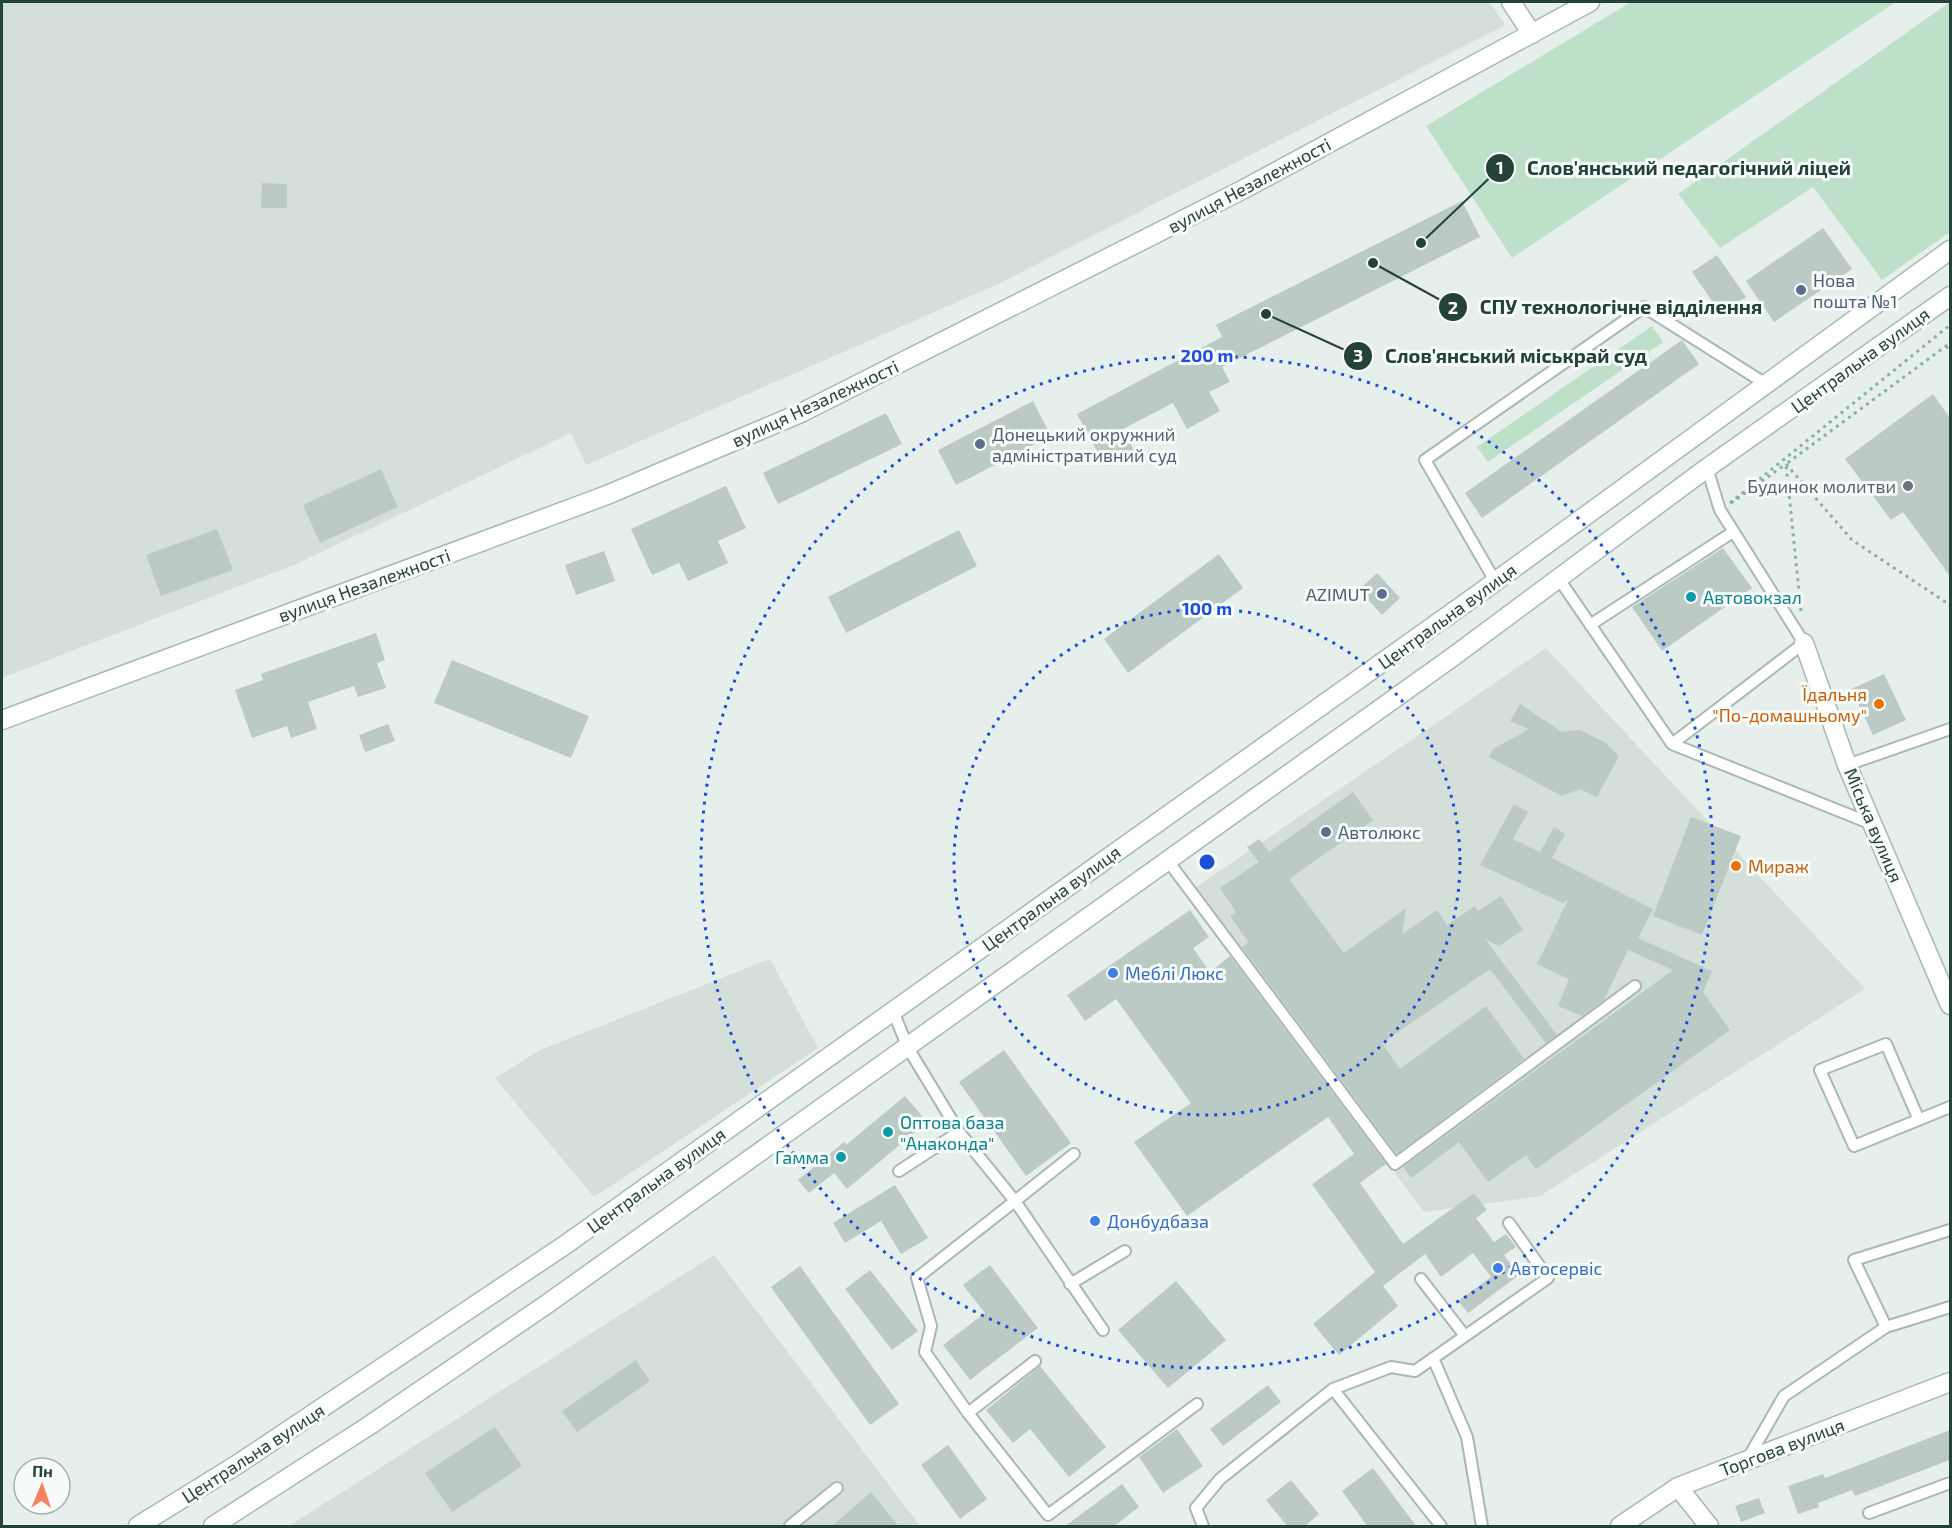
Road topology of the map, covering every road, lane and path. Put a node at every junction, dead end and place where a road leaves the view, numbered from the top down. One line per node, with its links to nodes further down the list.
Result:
1 (1511, 2): 3 (street)
2 (1590, 2): 3 (street, вулиця Незалежності)
3 (1532, 34): 20 (street, вулиця Незалежності)
4 (1950, 250): 10 (street, Центральна вулиця)
5 (1950, 296): 12 (street, Центральна вулиця)
6 (1950, 325): 13 (path)
7 (1950, 343): 8 (path)
8 (1946, 346): 9 (path); 11 (path)
9 (1950, 352)
10 (1766, 384): 16 (street, Центральна вулиця); 16 (lane)
11 (1786, 464): 13 (path); 17 (path); 19 (path)
12 (1707, 468): 13 (lane); 15 (street, Центральна вулиця)
13 (1720, 510): 14 (lane)
14 (1733, 531): 18 (lane); 19 (lane)
15 (1559, 579): 18 (lane); 25 (street, Центральна вулиця)
16 (1495, 581): 28 (street, Центральна вулиця)
17 (1950, 605)
18 (1590, 625): 22 (lane)
19 (1804, 643): 22 (lane); 23 (street, Міська вулиця)
20 (2, 720)
21 (1950, 729): 23 (lane)
22 (1672, 744): 24 (lane)
23 (1847, 765): 24 (street, Міська вулиця)
24 (1873, 825): 27 (street, Міська вулиця)
25 (1168, 861): 26 (lane); 29 (street, Центральна вулиця)
26 (1635, 986)
27 (1950, 1005)
28 (893, 1011): 29 (lane); 56 (street, Центральна вулиця)
29 (908, 1048): 32 (lane); 57 (street, Центральна вулиця)
30 (1950, 1107): 31 (lane)
31 (1919, 1120): 31 (lane)
32 (959, 1132): 34 (lane); 35 (lane)
33 (1074, 1154): 35 (lane)
34 (899, 1171)
35 (1015, 1201): 40 (lane); 50 (lane)
36 (1509, 1223): 44 (lane)
37 (1950, 1230): 42 (lane)
38 (1125, 1251): 40 (lane)
39 (1421, 1279): 44 (lane)
40 (1070, 1284): 43 (lane)
41 (1950, 1306): 42 (lane)
42 (1886, 1327): 51 (lane)
43 (1103, 1330)
44 (1466, 1336): 45 (lane)
45 (1433, 1358): 48 (lane); 61 (lane)
46 (1035, 1360): 50 (lane)
47 (1950, 1382): 51 (street, Торгова вулиця)
48 (1333, 1389): 59 (lane); 60 (lane)
49 (1197, 1404): 50 (lane)
50 (968, 1413)
51 (1747, 1460): 53 (street, Торгова вулиця)
52 (1950, 1483): 55 (lane)
53 (1678, 1487): 62 (street, Торгова вулиця); 63 (street)
54 (837, 1488): 58 (lane)
55 (1869, 1513)
56 (138, 1527)
57 (213, 1527)
58 (790, 1527)
59 (1203, 1527)
60 (1441, 1527)
61 (1482, 1527)
62 (1620, 1527)
63 (1709, 1527)

